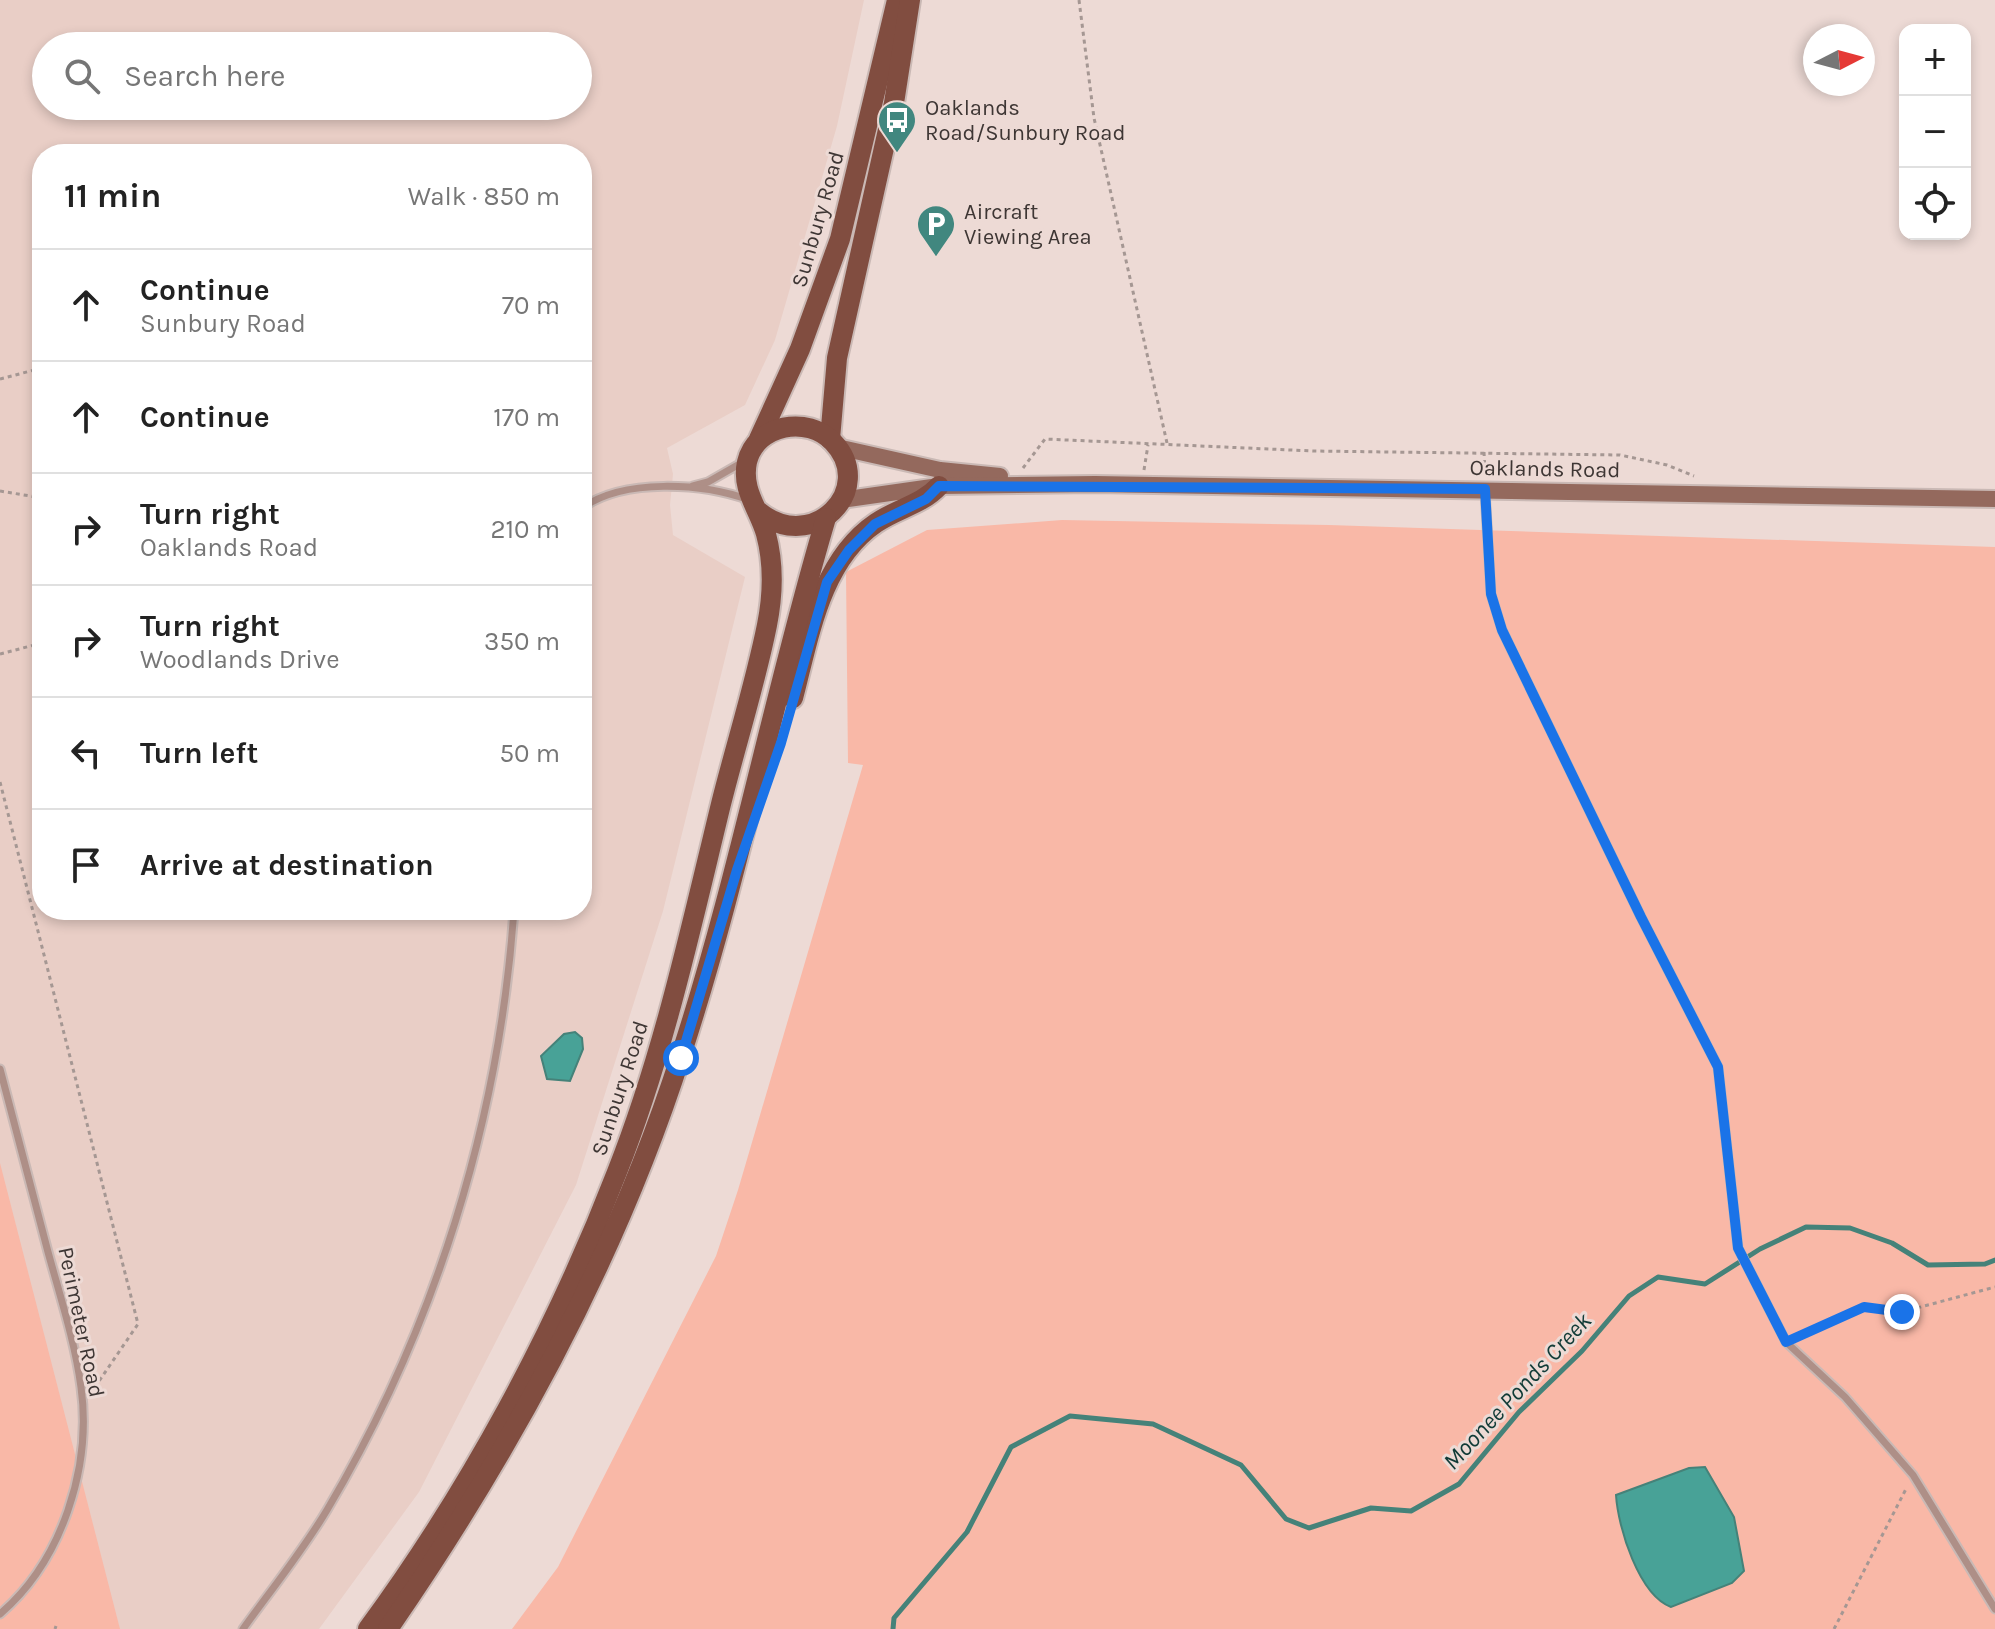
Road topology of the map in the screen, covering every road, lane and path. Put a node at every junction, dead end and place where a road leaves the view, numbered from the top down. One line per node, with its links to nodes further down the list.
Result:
1 (897, 0): 9 (main road, Sunbury Road)
2 (910, 0): 6 (main road, Sunbury Road)
3 (1079, 0): 8 (path)
4 (32, 371): 5 (path)
5 (0, 379)
6 (834, 443): 9 (main road); 12 (main road, Oaklands Road); 21 (main road)
7 (1148, 444): 8 (path); 11 (path); 14 (path)
8 (1168, 444): 10 (path)
9 (753, 451): 15 (lane); 23 (main road)
10 (1484, 451): 16 (path); 18 (path)
11 (1016, 477): 12 (main road, Oaklands Road); 13 (main road, Oaklands Road)
12 (940, 478): 13 (main road, Oaklands Road); 21 (main road, Oaklands Road); 28 (main road)
13 (1095, 484): 14 (main road, Oaklands Road)
14 (1142, 485): 16 (main road, Oaklands Road)
15 (687, 487): 22 (lane); 23 (lane)
16 (1485, 489): 18 (main road, Oaklands Road); 34 (lane)
17 (0, 491): 19 (path)
18 (1733, 493): 20 (main road, Oaklands Road)
19 (32, 496)
20 (1995, 499)
21 (841, 500): 24 (main road)
22 (592, 503)
23 (754, 506): 24 (main road); 40 (main road, Sunbury Road)
24 (826, 518): 28 (main road, Sunbury Road)
25 (32, 646): 26 (path)
26 (0, 654)
27 (0, 782): 29 (path)
28 (737, 870): 41 (main road, Sunbury Road)
29 (32, 908)
30 (35, 920): 35 (path)
31 (513, 920): 39 (lane)
32 (0, 1069): 35 (lane, Perimeter Road)
33 (1995, 1287): 34 (path)
34 (1786, 1342): 36 (lane)
35 (83, 1405): 38 (lane, Perimeter Road)
36 (1913, 1475): 37 (lane); 42 (path)
37 (1995, 1609)
38 (0, 1614)
39 (243, 1629)
40 (368, 1629)
41 (388, 1629)
42 (1834, 1629)

